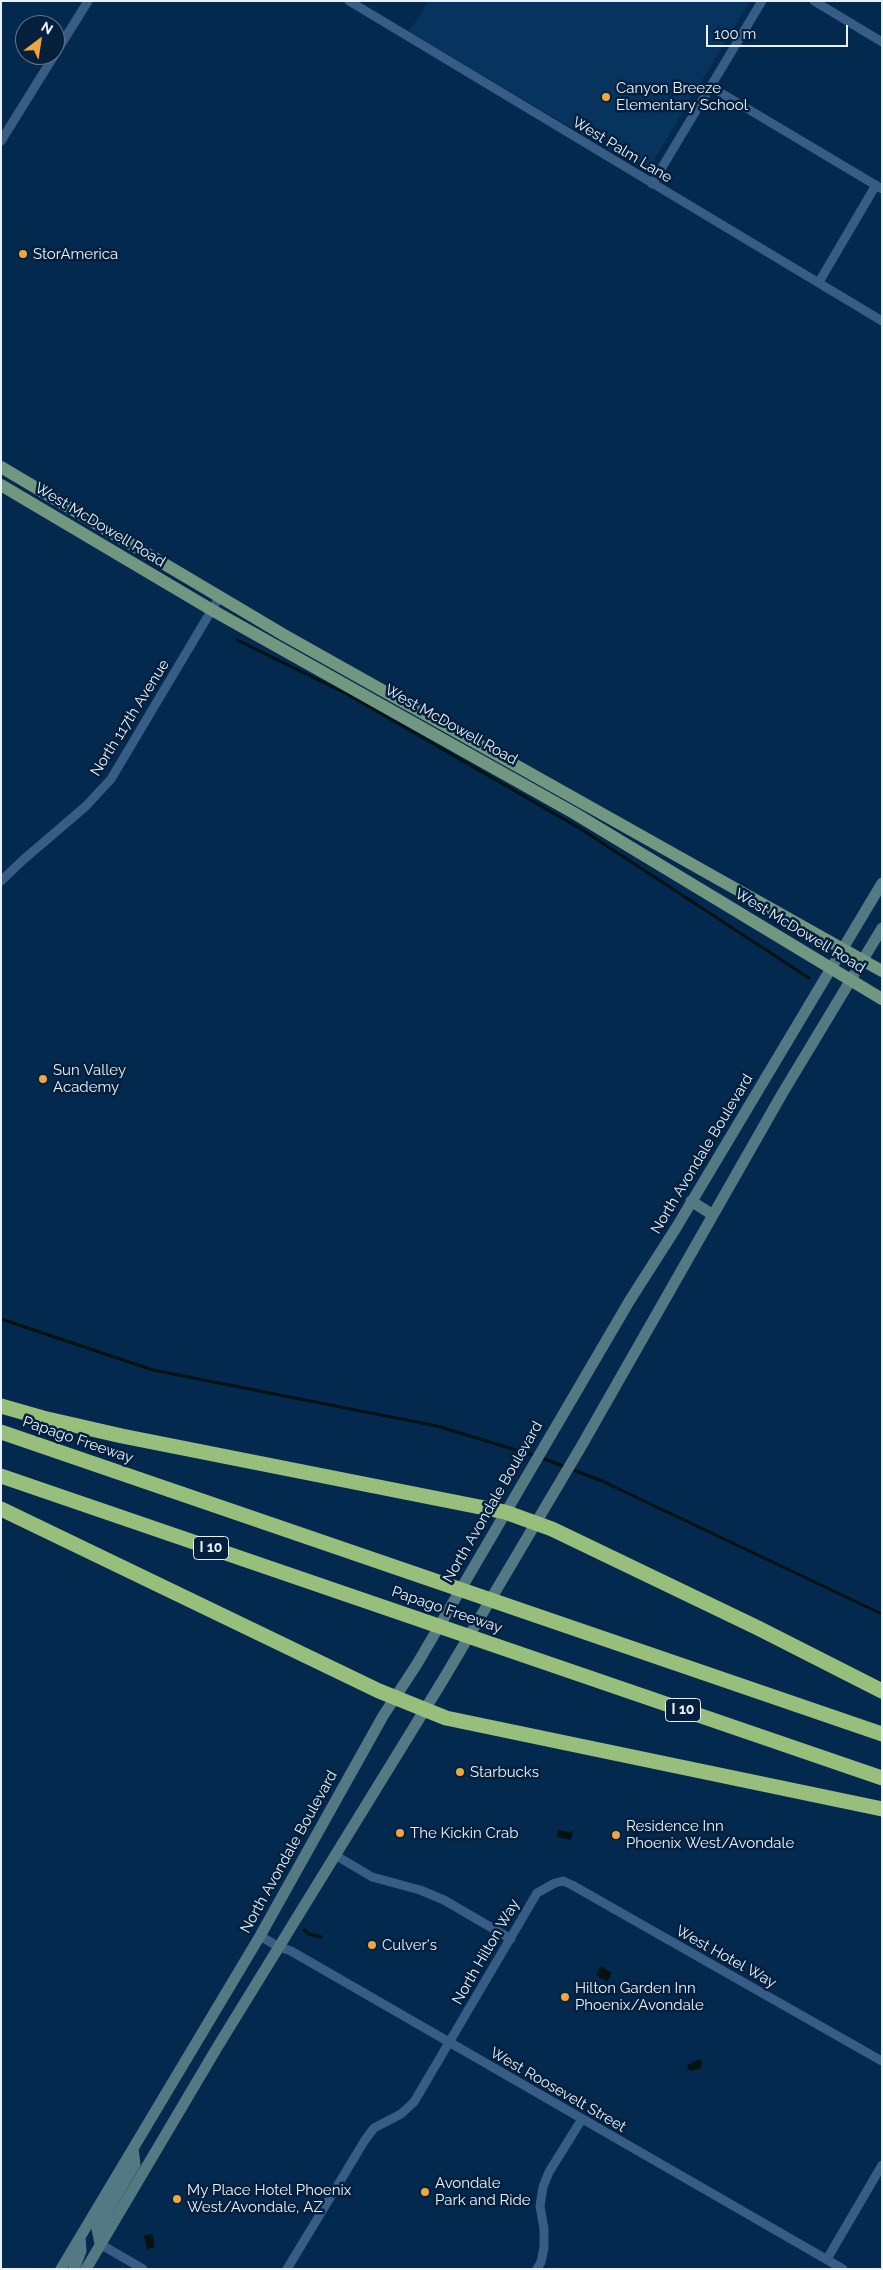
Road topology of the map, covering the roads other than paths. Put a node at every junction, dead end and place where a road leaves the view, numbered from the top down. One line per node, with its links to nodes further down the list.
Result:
1 (88, 1): 7 (street)
2 (762, 1): 6 (street)
3 (814, 1): 5 (street)
4 (352, 2): 8 (street, West Palm Lane)
5 (882, 42)
6 (710, 87): 8 (street); 9 (street)
7 (1, 141)
8 (652, 184): 10 (street, West Palm Lane)
9 (879, 187): 10 (street)
10 (819, 282): 11 (street, West Palm Lane)
11 (882, 321)
12 (1, 467): 14 (main road, West McDowell Road)
13 (1, 485): 15 (main road, West McDowell Road)
14 (220, 596): 15 (street, North 117th Avenue); 19 (main road, West McDowell Road)
15 (212, 610): 16 (street, North 117th Avenue); 21 (main road, West McDowell Road)
16 (1, 881)
17 (882, 883): 19 (main road, North Avondale Boulevard)
18 (882, 928): 20 (main road)
19 (842, 949): 20 (main road, West McDowell Road); 21 (main road, North Avondale Boulevard)
20 (862, 960): 22 (main road, West McDowell Road); 23 (main road)
21 (830, 968): 23 (main road, West McDowell Road); 25 (main road, North Avondale Boulevard)
22 (882, 972)
23 (850, 980): 24 (main road, West McDowell Road); 26 (main road)
24 (882, 999)
25 (692, 1202): 26 (main road); 31 (main road, North Avondale Boulevard)
26 (713, 1216): 32 (main road)
27 (1, 1406): 31 (highway)
28 (1, 1432): 36 (highway, Papago Freeway)
29 (1, 1476): 37 (highway, Papago Freeway / I 10)
30 (1, 1510): 34 (highway)
31 (505, 1512): 32 (highway); 34 (main road, North Avondale Boulevard)
32 (536, 1524): 33 (highway); 35 (main road)
33 (882, 1691)
34 (395, 1697): 35 (highway); 41 (main road, North Avondale Boulevard)
35 (426, 1709): 38 (highway); 39 (main road)
36 (882, 1734)
37 (882, 1778)
38 (882, 1809)
39 (335, 1855): 42 (street); 43 (main road)
40 (555, 1882): 42 (street, North Hilton Way); 45 (street, West Hotel Way)
41 (260, 1936): 43 (street, West Roosevelt Street); 47 (main road, North Avondale Boulevard)
42 (511, 1939): 44 (street, North Hilton Way)
43 (279, 1947): 44 (street, West Roosevelt Street); 50 (main road)
44 (449, 2043): 46 (street, West Roosevelt Street); 56 (street, North Hilton Way)
45 (882, 2061)
46 (582, 2119): 51 (street, West Roosevelt Street); 57 (street)
47 (133, 2149): 49 (main road, North Avondale Boulevard); 50 (main road)
48 (882, 2165): 51 (street)
49 (80, 2237): 52 (main road, North Avondale Boulevard); 53 (main road)
50 (100, 2244): 54 (main road); 55 (street)
51 (827, 2258): 58 (street, West Roosevelt Street)
52 (61, 2269)
53 (74, 2269)
54 (86, 2269)
55 (143, 2269)
56 (287, 2269)
57 (537, 2269)
58 (843, 2269)

